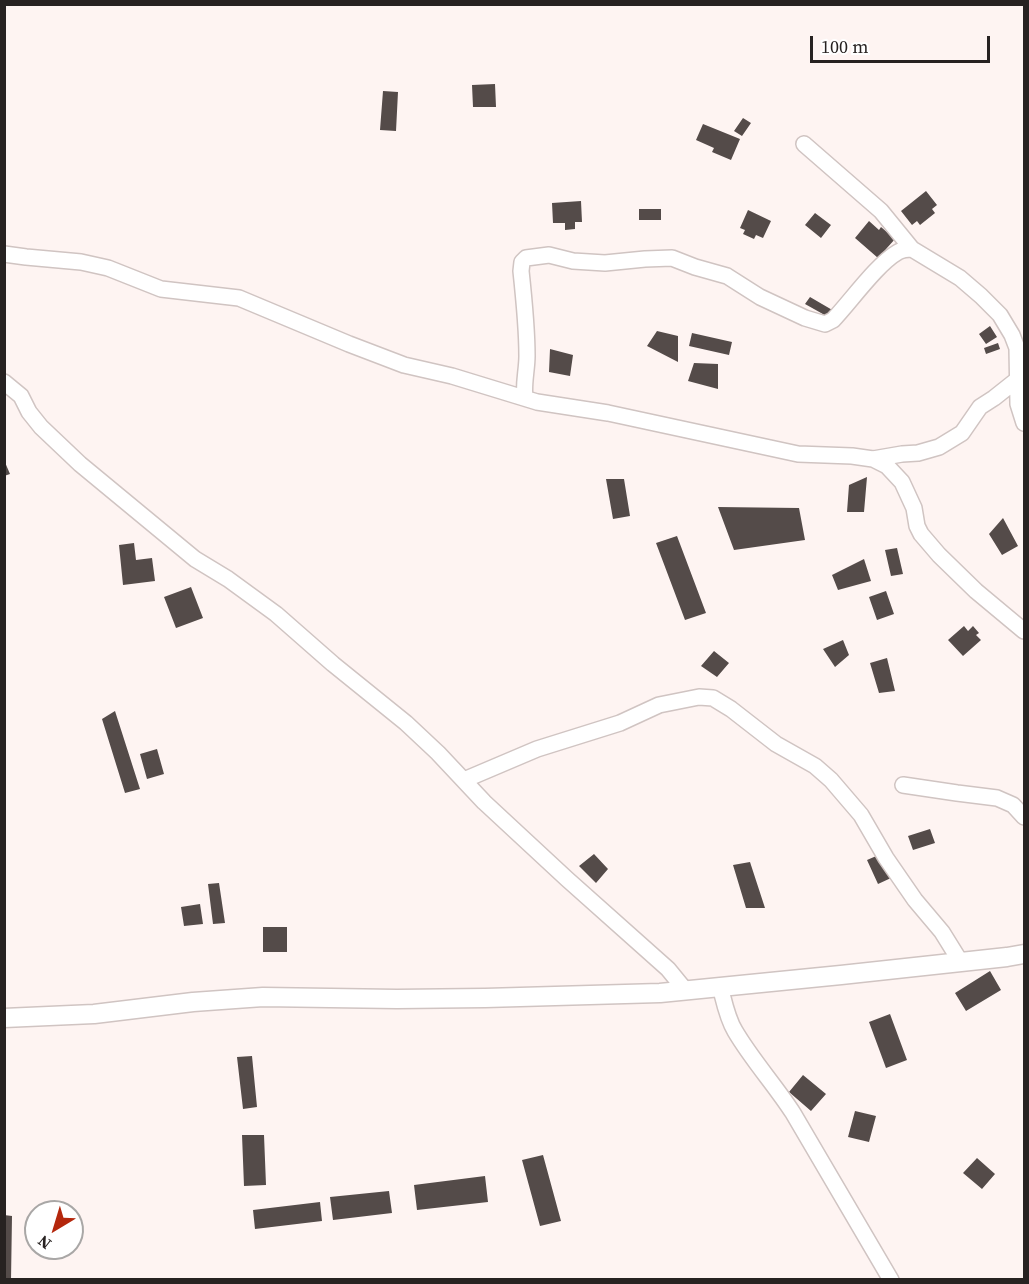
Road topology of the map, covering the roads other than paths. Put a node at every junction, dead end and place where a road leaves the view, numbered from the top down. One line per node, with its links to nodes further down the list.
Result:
1 (804, 144): 2 (street)
2 (912, 249): 4 (street); 6 (street)
3 (4, 254): 6 (street)
4 (1021, 377): 7 (street); 8 (street)
5 (4, 382): 10 (street)
6 (525, 398): 8 (street)
7 (1024, 423)
8 (873, 459): 9 (street)
9 (1024, 631)
10 (464, 780): 14 (street); 16 (street)
11 (903, 785): 12 (street)
12 (1024, 817)
13 (1024, 954): 14 (street)
14 (960, 961): 15 (street)
15 (720, 986): 16 (street); 18 (street)
16 (686, 991): 17 (street)
17 (4, 1018)
18 (891, 1280)

